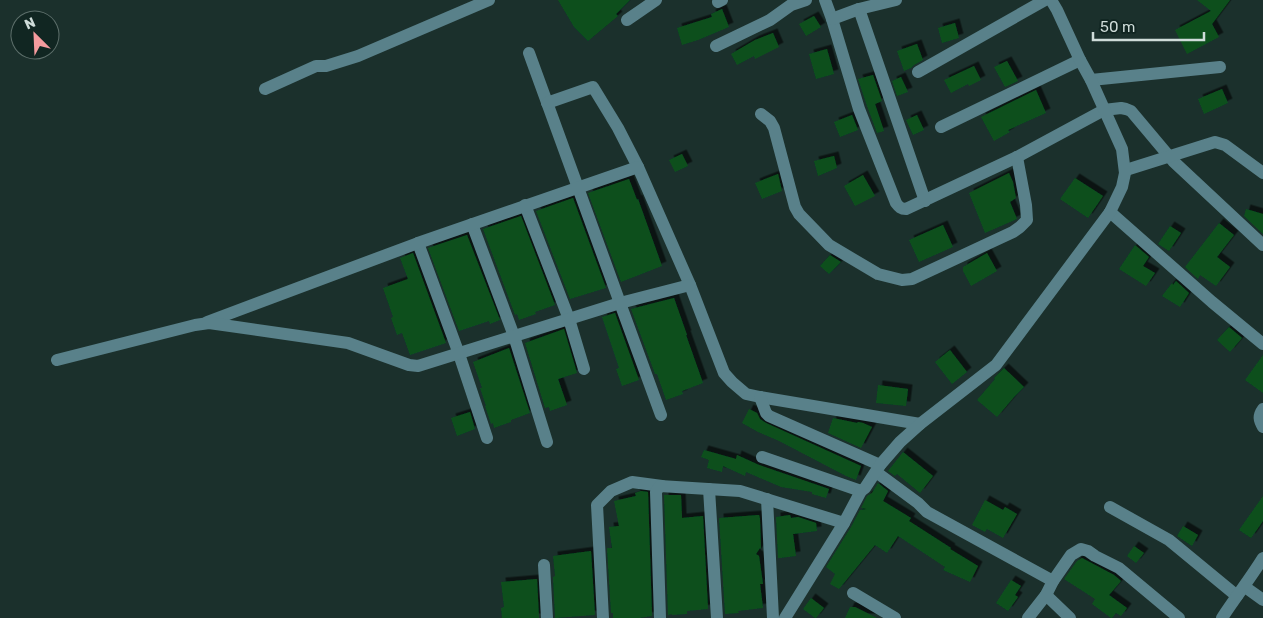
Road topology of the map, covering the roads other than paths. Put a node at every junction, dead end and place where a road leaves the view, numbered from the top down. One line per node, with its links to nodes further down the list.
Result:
1 (488, 0): 17 (street)
2 (656, 0): 10 (street)
3 (806, 0): 11 (street)
4 (826, 0): 9 (street)
5 (896, 0): 8 (street)
6 (1045, 0): 15 (street)
7 (1051, 0): 13 (street)
8 (859, 9): 9 (street); 28 (street)
9 (832, 19): 28 (street)
10 (627, 20)
11 (716, 46)
12 (529, 53): 18 (street)
13 (1080, 60): 16 (street); 21 (street)
14 (1220, 67): 16 (street)
15 (918, 72)
16 (1091, 80): 19 (street)
17 (265, 89)
18 (547, 103): 24 (street); 27 (street)
19 (1104, 110): 22 (street); 23 (street); 25 (street)
20 (762, 114): 22 (street)
21 (941, 128)
22 (1017, 157): 28 (street)
23 (1170, 157): 25 (street); 26 (street); 33 (street)
24 (638, 167): 27 (street); 34 (street)
25 (1126, 170): 30 (street)
26 (1263, 173)
27 (578, 187): 29 (street); 35 (street)
28 (925, 201)
29 (526, 205): 31 (street); 36 (street)
30 (1110, 212): 39 (street); 46 (street)
31 (472, 224): 32 (street); 38 (street)
32 (418, 243): 37 (street); 40 (street)
33 (1263, 245)
34 (690, 285): 35 (street); 43 (street)
35 (620, 303): 36 (street); 45 (street)
36 (569, 319): 38 (street); 42 (street)
37 (203, 323): 40 (street); 41 (street)
38 (514, 336): 40 (street); 49 (street)
39 (1263, 344)
40 (459, 354): 48 (street)
41 (57, 360)
42 (584, 369)
43 (760, 397): 46 (street); 51 (street)
44 (1263, 409): 47 (street)
45 (662, 415)
46 (920, 424): 51 (street)
47 (1263, 427)
48 (486, 438)
49 (548, 442)
50 (762, 457): 54 (street)
51 (878, 468): 54 (street); 60 (street)
52 (662, 486): 53 (street); 66 (street); 67 (street)
53 (709, 489): 55 (street); 68 (street)
54 (862, 491): 57 (street)
55 (767, 499): 57 (street); 69 (street)
56 (1110, 507): 61 (street)
57 (844, 523): 70 (street)
58 (1263, 558): 61 (street)
59 (544, 565): 65 (street)
60 (1053, 581): 63 (street); 74 (street)
61 (1241, 591): 64 (street); 75 (street)
62 (853, 593): 71 (street)
63 (1046, 595): 72 (street); 73 (street)
64 (1263, 600)
65 (547, 618)
66 (603, 618)
67 (660, 618)
68 (717, 618)
69 (774, 618)
70 (785, 618)
71 (895, 618)
72 (1028, 618)
73 (1070, 618)
74 (1179, 618)
75 (1222, 618)

